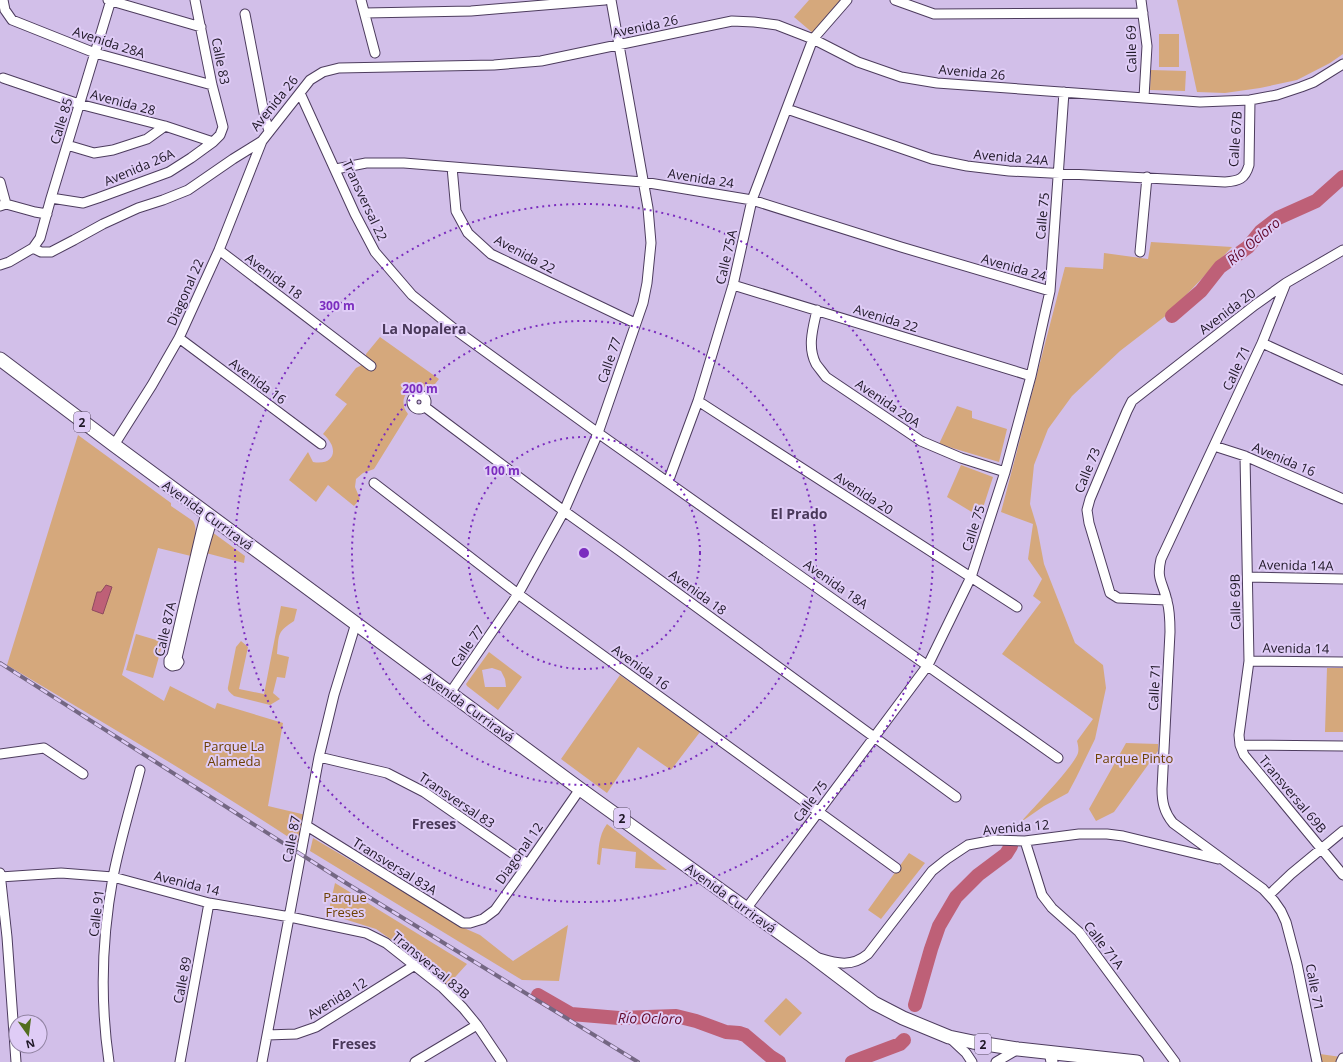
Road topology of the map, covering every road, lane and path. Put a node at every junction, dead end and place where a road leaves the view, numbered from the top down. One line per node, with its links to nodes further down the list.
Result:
1 (3, 0): 16 (street, Avenida 28A)
2 (110, 0): 13 (street); 16 (street, Calle 85)
3 (195, 0): 13 (street, Calle 83)
4 (361, 0): 10 (street)
5 (605, 0): 10 (street)
6 (611, 0): 15 (street, Calle 77)
7 (847, 0): 14 (street, Calle 75A)
8 (895, 0): 11 (street)
9 (1141, 0): 11 (street, Calle 69)
10 (365, 13): 17 (street)
11 (1143, 13): 23 (street, Calle 69)
12 (245, 14): 29 (street)
13 (201, 27): 20 (street, Calle 83)
14 (813, 40): 15 (street, Avenida 26); 21 (street, Avenida 26); 26 (street, Calle 75A)
15 (620, 45): 22 (street, Avenida 26); 39 (street, Calle 77)
16 (95, 53): 20 (street, Avenida 28A); 25 (street, Calle 85)
17 (375, 53)
18 (1343, 64): 24 (street, Avenida 26)
19 (4, 78): 25 (street, Avenida 28)
20 (212, 85): 28 (street, Calle 83)
21 (1064, 92): 23 (street, Avenida 26); 35 (street, Calle 75)
22 (300, 93): 29 (street, Avenida 26); 34 (street, Transversal 22)
23 (1144, 97): 24 (street, Avenida 26)
24 (1250, 100): 37 (street, Calle 67B)
25 (79, 104): 27 (street, Avenida 28); 32 (street, Calle 85)
26 (787, 109): 35 (street, Avenida 24A); 41 (street, Calle 75A)
27 (165, 126): 31 (street, Avenida 28); 32 (street)
28 (223, 127): 31 (street, Avenida 26A)
29 (269, 131): 30 (street, Avenida 26)
30 (262, 141): 44 (street, Avenida 26); 45 (street, Diagonal 22)
31 (213, 142): 40 (street, Avenida 26A)
32 (67, 145): 40 (street, Calle 85)
33 (452, 168): 34 (street, Avenida 24); 39 (street, Avenida 24); 53 (street, Avenida 22)
34 (336, 169): 63 (street, Transversal 22)
35 (1059, 174): 36 (street, Avenida 24A); 51 (street, Calle 75)
36 (1147, 177): 37 (street, Avenida 24A); 46 (street)
37 (1242, 178)
38 (0, 182): 42 (street)
39 (643, 182): 41 (street, Avenida 24); 53 (street, Calle 77)
40 (51, 198): 43 (street, Calle 85)
41 (752, 200): 50 (street, Calle 75A); 51 (street, Avenida 24)
42 (3, 205): 43 (street)
43 (47, 214): 44 (street, Calle 85)
44 (34, 248): 48 (street)
45 (218, 250): 54 (street, Diagonal 22); 57 (street, Avenida 18)
46 (1140, 252)
47 (1342, 254): 49 (street, Avenida 20)
48 (0, 264)
49 (1286, 283): 55 (street, Calle 71); 61 (street, Avenida 20)
50 (733, 285): 52 (street, Avenida 22); 60 (street, Calle 75A)
51 (1050, 291): 58 (street, Calle 75)
52 (817, 310): 58 (street, Avenida 22); 68 (street, Avenida 20A)
53 (635, 323): 63 (street, Calle 77)
54 (179, 338): 64 (street, Avenida 16); 65 (street, Diagonal 22)
55 (1262, 343): 59 (street); 66 (street, Calle 71)
56 (0, 359): 65 (highway, Avenida Curriravá / 2)
57 (371, 366)
58 (1031, 376): 68 (street, Calle 75)
59 (1343, 380)
60 (698, 401): 69 (street, Calle 75A); 74 (street, Avenida 20)
61 (1132, 401): 78 (street, Calle 73)
62 (425, 407): 72 (street, Avenida 18)
63 (598, 433): 69 (street, Avenida 18A); 72 (street, Calle 77)
64 (322, 444)
65 (114, 445): 73 (highway, Avenida Curriravá / 2)
66 (1214, 446): 67 (street, Avenida 16); 78 (street, Calle 71)
67 (1246, 456): 71 (street, Avenida 16); 75 (street, Calle 69B)
68 (1005, 472): 74 (street, Calle 75)
69 (668, 482): 84 (street, Avenida 18A)
70 (374, 483): 77 (street, Avenida 16)
71 (1343, 499)
72 (564, 511): 77 (street, Calle 77); 86 (street, Avenida 18)
73 (210, 515): 80 (street, Calle 87A); 81 (highway, Avenida Curriravá / 2)
74 (970, 577): 79 (street, Avenida 20); 84 (street, Calle 75)
75 (1248, 577): 76 (street, Avenida 14A); 82 (street, Calle 69B)
76 (1343, 579)
77 (518, 594): 85 (street, Calle 77); 96 (street, Avenida 16)
78 (1167, 600): 101 (street, Calle 71)
79 (1017, 607)
80 (182, 622)
81 (356, 624): 85 (highway, Avenida Curriravá / 2); 90 (street, Calle 87)
82 (1250, 660): 83 (street, Avenida 14); 87 (street, Calle 69B)
83 (1343, 662)
84 (928, 666): 86 (street, Calle 75); 91 (street, Avenida 18A)
85 (450, 693): 94 (highway, Avenida Curriravá / 2)
86 (875, 738): 95 (street, Avenida 18); 96 (street, Calle 75)
87 (1240, 745): 88 (street); 100 (street, Transversal 69B)
88 (1343, 746)
89 (0, 754): 93 (street)
90 (319, 757): 97 (street, Calle 87); 102 (street, Transversal 83)
91 (1058, 758)
92 (140, 770): 107 (street, Calle 91)
93 (83, 774)
94 (580, 788): 102 (street, Diagonal 12); 110 (highway, Avenida Curriravá / 2)
95 (956, 797)
96 (818, 812): 103 (street, Avenida 16); 110 (street, Calle 75)
97 (307, 826): 111 (street, Calle 87); 112 (street, Transversal 83A)
98 (1343, 831): 100 (street)
99 (1025, 841): 101 (street, Avenida 12); 114 (street, Avenida 12); 131 (street, Calle 71A)
100 (1321, 848): 105 (street, Transversal 69B); 108 (street)
101 (1224, 861): 108 (street, Calle 71)
102 (528, 864): 112 (street, Diagonal 12)
103 (896, 868)
104 (0, 871): 106 (street)
105 (1343, 875)
106 (0, 877): 107 (street, Avenida 14); 122 (street)
107 (113, 877): 109 (street, Avenida 14); 123 (street, Calle 91)
108 (1270, 895): 132 (street, Calle 71)
109 (210, 903): 111 (street, Avenida 14); 124 (street, Calle 89)
110 (746, 909): 114 (highway, Avenida Curriravá / 2)
111 (290, 917): 113 (street, Avenida 14); 117 (street, Calle 87)
112 (470, 923)
113 (366, 933): 115 (street, Transversal 83B)
114 (812, 956): 118 (highway, Avenida Curriravá / 2)
115 (415, 965): 116 (street, Transversal 83B); 117 (street, Avenida 12)
116 (477, 1025): 126 (street); 127 (street, Transversal 83B)
117 (267, 1035): 125 (street, Calle 87)
118 (949, 1037): 119 (highway, 2); 128 (street)
119 (1018, 1049): 120 (highway, 2); 129 (street)
120 (1051, 1057): 130 (highway, 2)
121 (1343, 1058): 133 (street)
122 (16, 1062)
123 (109, 1062)
124 (180, 1062)
125 (262, 1062)
126 (415, 1062)
127 (502, 1062)
128 (972, 1062)
129 (996, 1062)
130 (1137, 1062)
131 (1175, 1062)
132 (1317, 1062)
133 (1341, 1062)

